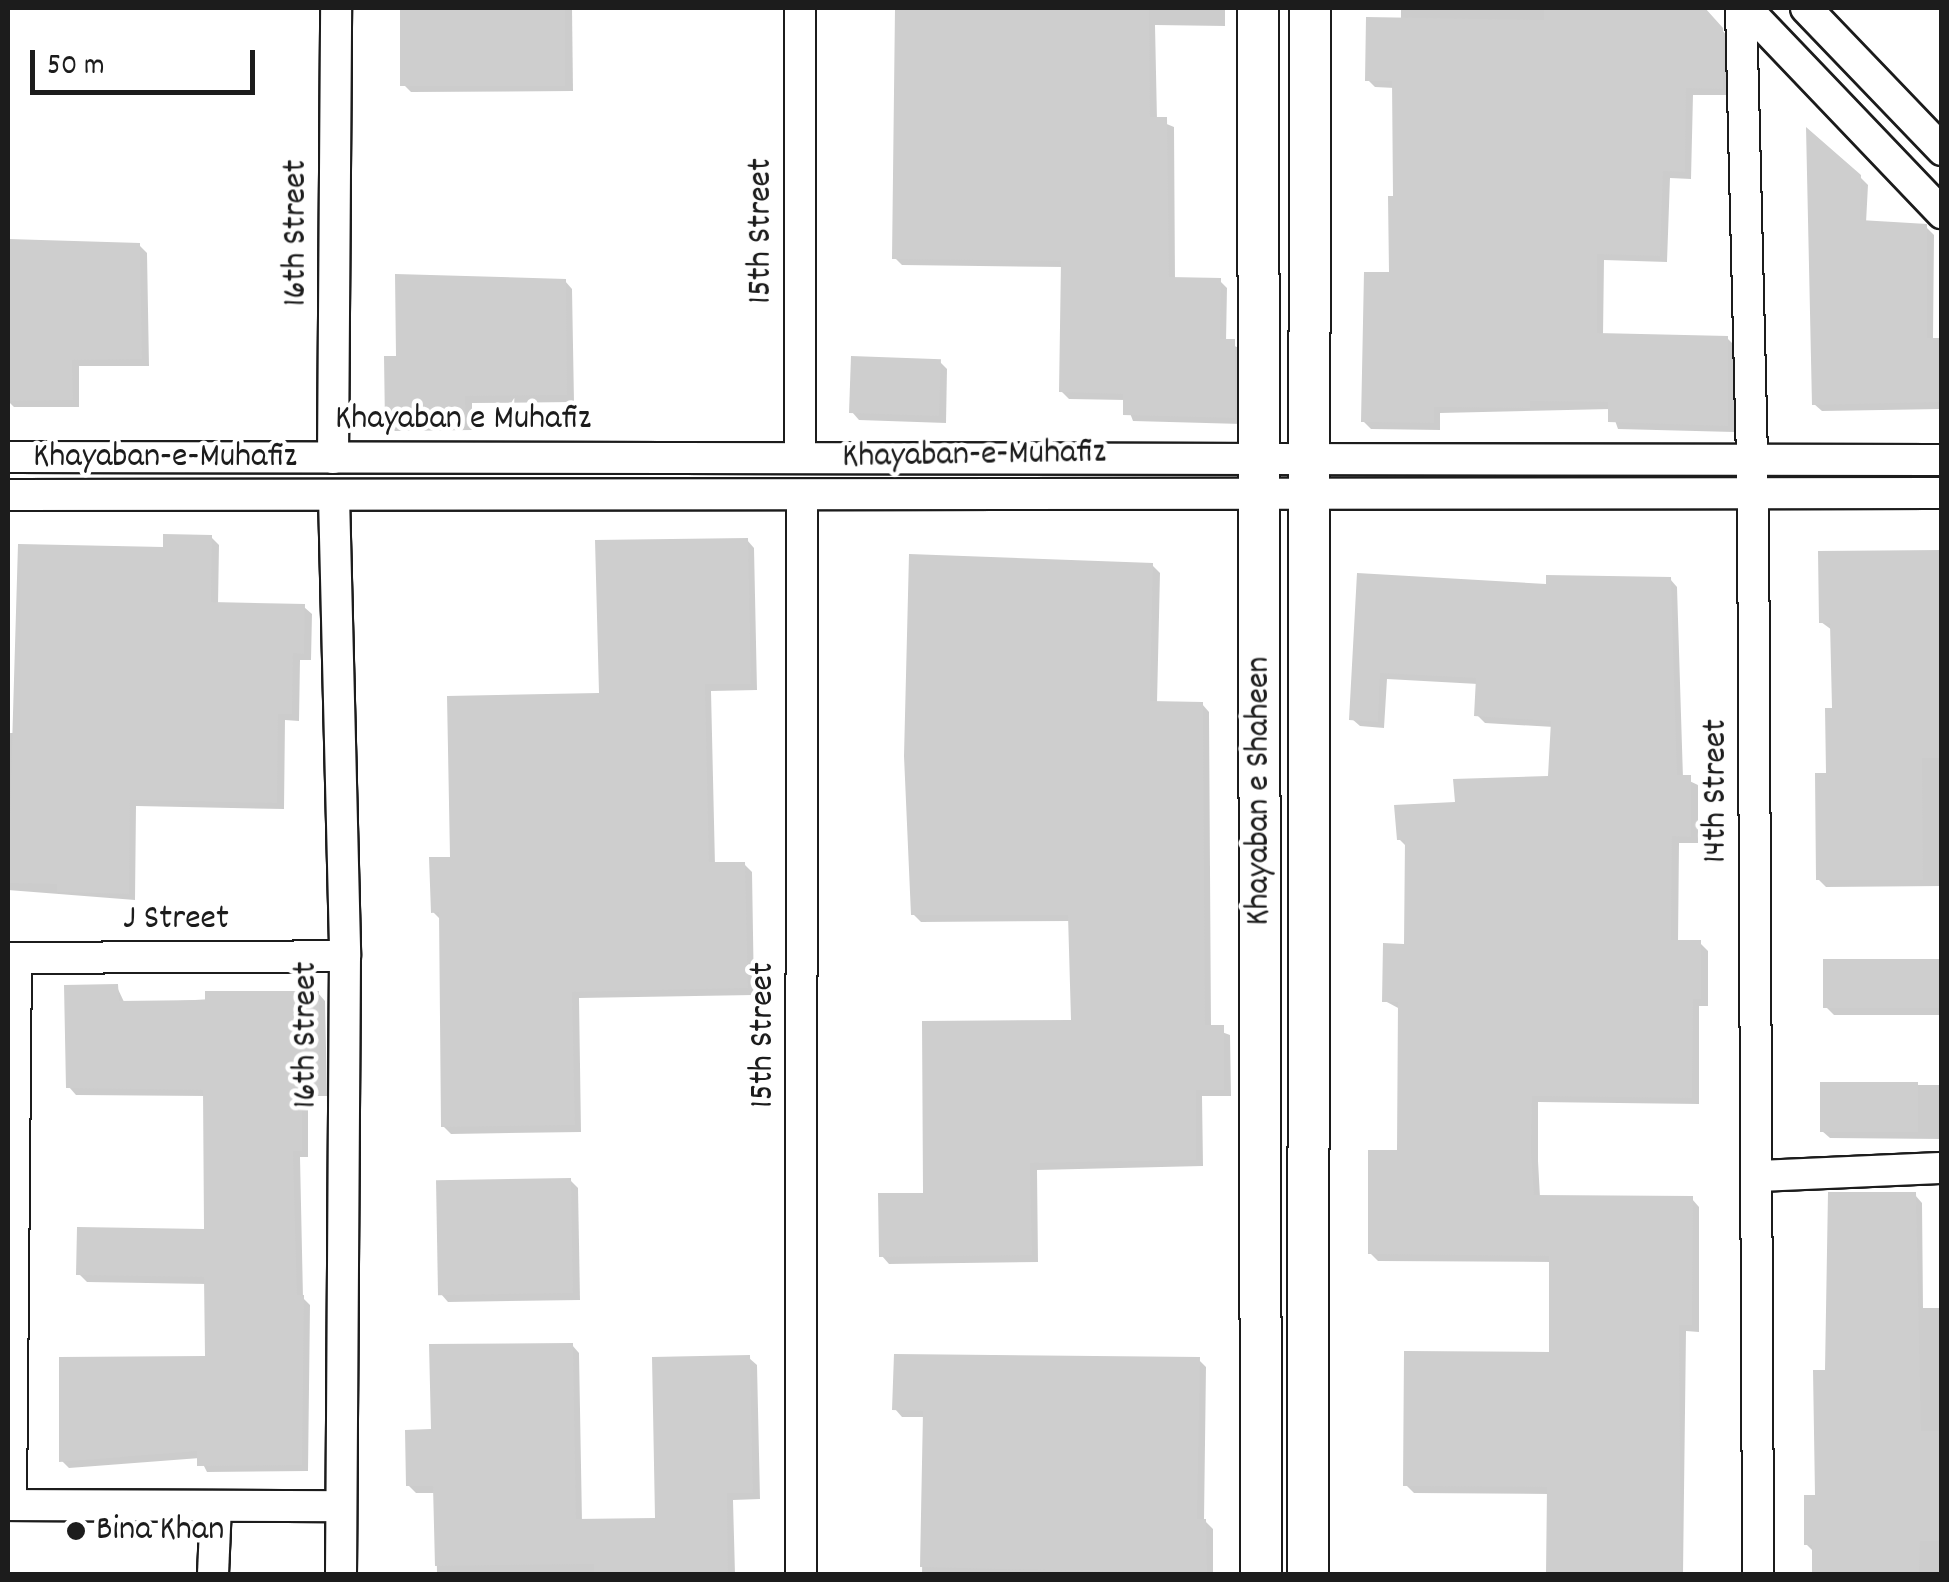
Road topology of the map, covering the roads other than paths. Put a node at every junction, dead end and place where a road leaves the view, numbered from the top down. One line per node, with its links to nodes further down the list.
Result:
1 (336, 8): 14 (street, 16th Street)
2 (800, 8): 9 (street, 15th Street)
3 (1258, 8): 16 (main road, Khayaban e Shaheen)
4 (1310, 8): 17 (main road, Khayaban e Shaheen)
5 (1743, 8): 8 (street); 10 (street, 14th Street)
6 (1806, 8): 7 (street)
7 (1942, 150)
8 (1942, 213)
9 (800, 455): 12 (street, Khayaban e Muhafiz); 16 (street, Khayaban-e-Muhafiz)
10 (1752, 456): 15 (street, Khayaban-e-Muhafiz); 17 (street, Khayaban-e-Muhafiz); 18 (street, 14th Street)
11 (8, 457): 13 (street, Khayaban e Muhafiz)
12 (555, 457): 14 (street, Khayaban e Muhafiz); 23 (street)
13 (84, 458): 14 (street, Khayaban e Muhafiz); 21 (street)
14 (334, 458)
15 (1942, 460)
16 (1260, 475): 17 (street, Khayaban-e-Muhafiz); 24 (street, Khayaban-e-Muhafiz); 35 (main road, Khayaban e Shaheen)
17 (1310, 475): 18 (street, Khayaban-e-Muhafiz); 36 (main road, Khayaban e Shaheen)
18 (1753, 493): 19 (street, Khayaban-e-Muhafiz); 28 (street, 14th Street)
19 (1942, 494)
20 (8, 495): 21 (street, Khayaban-e-Muhafiz)
21 (84, 496): 22 (street, Khayaban-e-Muhafiz)
22 (334, 496): 23 (street, Khayaban-e-Muhafiz); 25 (street, 16th Street)
23 (556, 496): 24 (street, Khayaban-e-Muhafiz)
24 (802, 496): 34 (street, 15th Street)
25 (345, 956): 26 (street, J Street); 31 (street, 16th Street)
26 (12, 958): 29 (street)
27 (1942, 1168): 28 (street)
28 (1757, 1176): 37 (street, 14th Street)
29 (9, 1505): 30 (street)
30 (216, 1506): 31 (street); 32 (street)
31 (340, 1506): 33 (street, 16th Street)
32 (213, 1574)
33 (341, 1574)
34 (801, 1574)
35 (1261, 1574)
36 (1308, 1574)
37 (1758, 1574)

